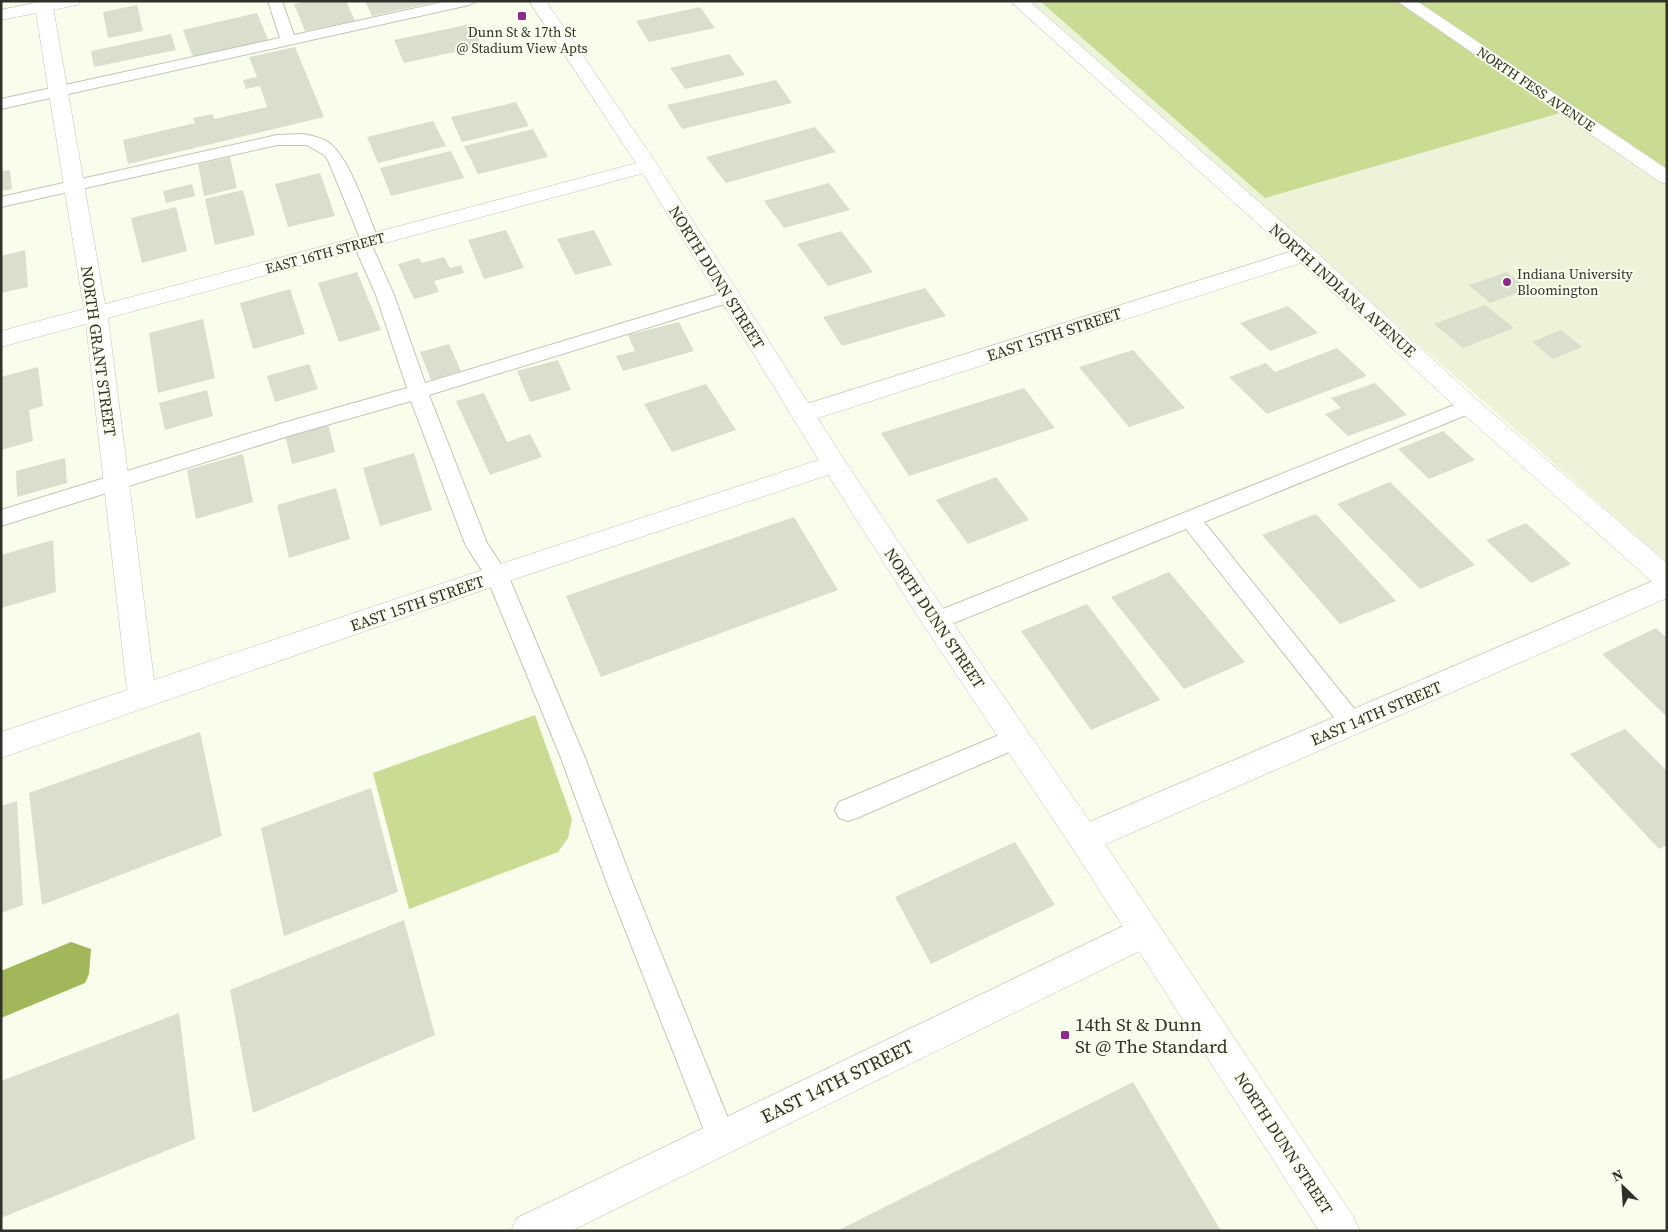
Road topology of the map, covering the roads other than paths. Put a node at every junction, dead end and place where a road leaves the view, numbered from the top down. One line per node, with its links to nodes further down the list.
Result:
1 (72, 1): 7 (street)
2 (275, 1): 9 (lane)
3 (470, 1): 9 (lane)
4 (537, 1): 12 (street, NORTH DUNN STREET)
5 (1018, 1): 17 (street, NORTH INDIANA AVENUE)
6 (1405, 1): 13 (street, NORTH FESS AVENUE)
7 (44, 7): 8 (street); 10 (street, NORTH GRANT STREET)
8 (1, 16)
9 (289, 42): 10 (lane)
10 (58, 92): 11 (lane); 14 (street, NORTH GRANT STREET)
11 (1, 104)
12 (648, 166): 16 (street, EAST 16TH STREET); 18 (street, NORTH DUNN STREET)
13 (1667, 178)
14 (74, 185): 15 (lane); 16 (lane); 19 (street, NORTH GRANT STREET)
15 (1, 202)
16 (366, 242): 19 (street, EAST 16TH STREET); 21 (lane)
17 (1305, 254): 22 (street, NORTH INDIANA AVENUE); 23 (street, EAST 15TH STREET)
18 (728, 297): 21 (lane); 23 (street, NORTH DUNN STREET)
19 (96, 314): 20 (street, EAST 16TH STREET); 25 (street, NORTH GRANT STREET)
20 (1, 339)
21 (418, 392): 25 (lane); 28 (lane)
22 (1469, 406): 27 (lane); 29 (street, NORTH INDIANA AVENUE)
23 (803, 414): 24 (street, NORTH DUNN STREET)
24 (834, 464): 28 (street, EAST 15TH STREET); 31 (street, NORTH DUNN STREET)
25 (116, 484): 26 (lane); 32 (street, NORTH GRANT STREET)
26 (1, 518)
27 (1190, 520): 31 (lane); 33 (lane)
28 (497, 575): 32 (street, EAST 15TH STREET); 39 (lane)
29 (1667, 579)
30 (1667, 586): 33 (street, EAST 14TH STREET)
31 (936, 621): 34 (street, NORTH DUNN STREET)
32 (142, 696): 35 (street, EAST 15TH STREET)
33 (1352, 723): 37 (street, EAST 14TH STREET)
34 (1016, 738): 36 (lane); 37 (street, NORTH DUNN STREET)
35 (1, 745)
36 (848, 810)
37 (1084, 839): 38 (street, NORTH DUNN STREET)
38 (1144, 932): 39 (street, EAST 14TH STREET); 41 (street, NORTH DUNN STREET)
39 (721, 1138): 40 (street, EAST 14TH STREET)
40 (530, 1231)
41 (1341, 1231)

